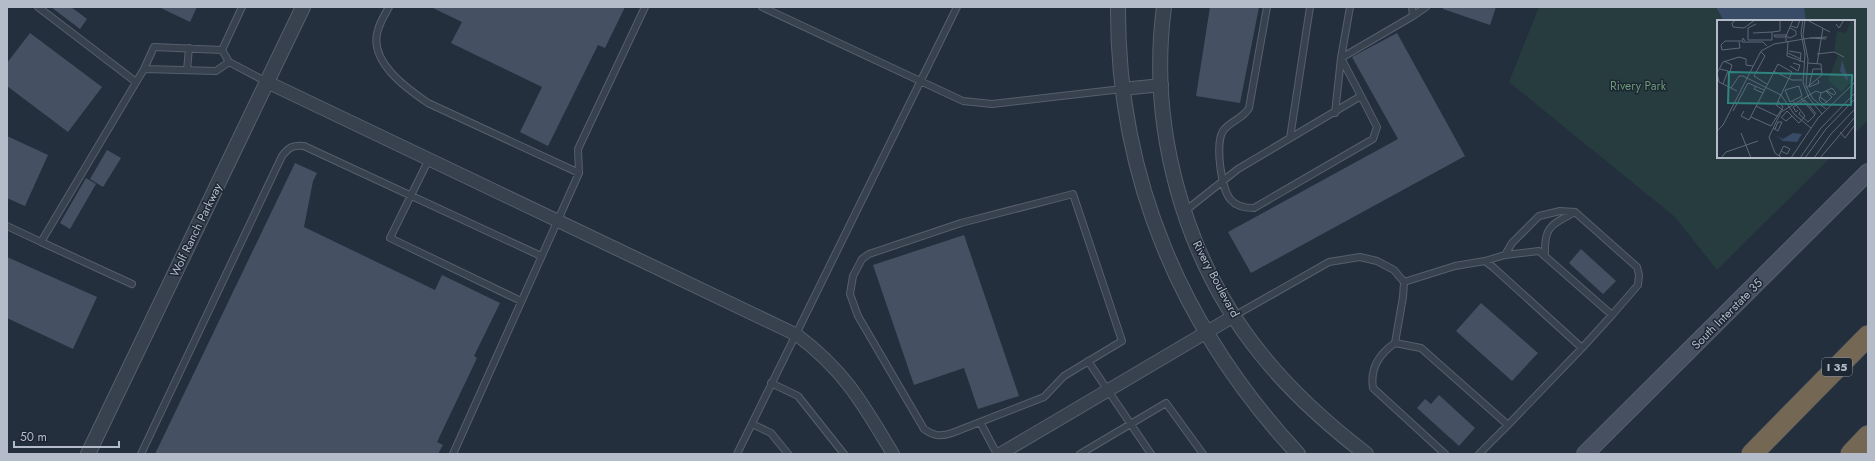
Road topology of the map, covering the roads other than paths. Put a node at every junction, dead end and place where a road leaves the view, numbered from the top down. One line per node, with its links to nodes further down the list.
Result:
1 (38, 7): 22 (lane)
2 (242, 7): 17 (lane)
3 (303, 7): 23 (street, Wolf Ranch Parkway)
4 (389, 7): 32 (lane)
5 (646, 7): 32 (lane)
6 (762, 7): 24 (lane)
7 (957, 7): 24 (lane)
8 (1118, 7): 26 (street)
9 (1164, 7): 25 (street, Rivery Boulevard)
10 (1267, 7): 33 (lane)
11 (1310, 7): 29 (lane)
12 (1350, 7): 18 (lane)
13 (1412, 7): 15 (lane)
14 (1426, 7): 15 (lane)
15 (1412, 16): 18 (lane)
16 (190, 48): 17 (lane); 20 (lane); 21 (lane)
17 (222, 50): 19 (lane)
18 (1341, 58): 27 (lane); 28 (lane)
19 (229, 62): 21 (lane); 23 (lane)
20 (144, 69): 21 (lane); 22 (lane)
21 (187, 70)
22 (136, 82): 39 (lane)
23 (267, 82): 30 (street); 64 (street, Wolf Ranch Parkway)
24 (921, 82): 26 (lane); 50 (lane)
25 (1162, 85): 26 (street); 35 (street, Rivery Boulevard)
26 (1122, 89): 49 (street)
27 (1361, 96): 28 (lane); 33 (lane)
28 (1335, 113): 29 (lane)
29 (1290, 138): 33 (lane)
30 (428, 159): 34 (lane); 37 (street)
31 (1868, 172): 78 (main road, South Interstate 35)
32 (579, 173): 37 (lane)
33 (1223, 182): 35 (lane)
34 (411, 196): 42 (lane); 46 (lane); 65 (lane)
35 (1184, 211): 48 (street, Rivery Boulevard)
36 (1575, 212): 40 (lane); 41 (lane); 47 (lane)
37 (558, 220): 42 (lane); 50 (street)
38 (7, 226): 39 (lane)
39 (41, 242): 45 (lane)
40 (1505, 254): 41 (lane); 43 (lane)
41 (1544, 254): 47 (lane)
42 (541, 256): 46 (lane)
43 (1485, 261): 44 (lane); 53 (lane)
44 (1404, 282): 48 (lane); 52 (lane)
45 (132, 284)
46 (521, 301): 66 (lane)
47 (1612, 315): 53 (lane)
48 (1234, 316): 49 (street); 76 (street, Rivery Boulevard)
49 (1206, 332): 56 (street); 75 (street)
50 (797, 335): 55 (lane); 70 (street)
51 (1868, 336): 79 (highway, I 35)
52 (1395, 343): 60 (lane); 62 (lane)
53 (1582, 348): 60 (lane)
54 (1088, 361): 56 (lane); 57 (lane); 57 (lane)
55 (771, 384): 58 (lane); 69 (lane)
56 (1108, 390): 59 (lane); 71 (street)
57 (980, 422): 71 (lane)
58 (752, 424): 67 (lane); 68 (lane)
59 (1130, 425): 72 (lane); 73 (lane); 74 (lane)
60 (1508, 425): 77 (lane)
61 (1868, 436): 63 (highway)
62 (1442, 453)
63 (1852, 453)
64 (88, 454)
65 (141, 454)
66 (453, 454)
67 (737, 454)
68 (788, 454)
69 (844, 454)
70 (893, 454)
71 (998, 454)
72 (1080, 454)
73 (1151, 454)
74 (1203, 454)
75 (1298, 454)
76 (1366, 454)
77 (1479, 454)
78 (1585, 454)
79 (1752, 454)

